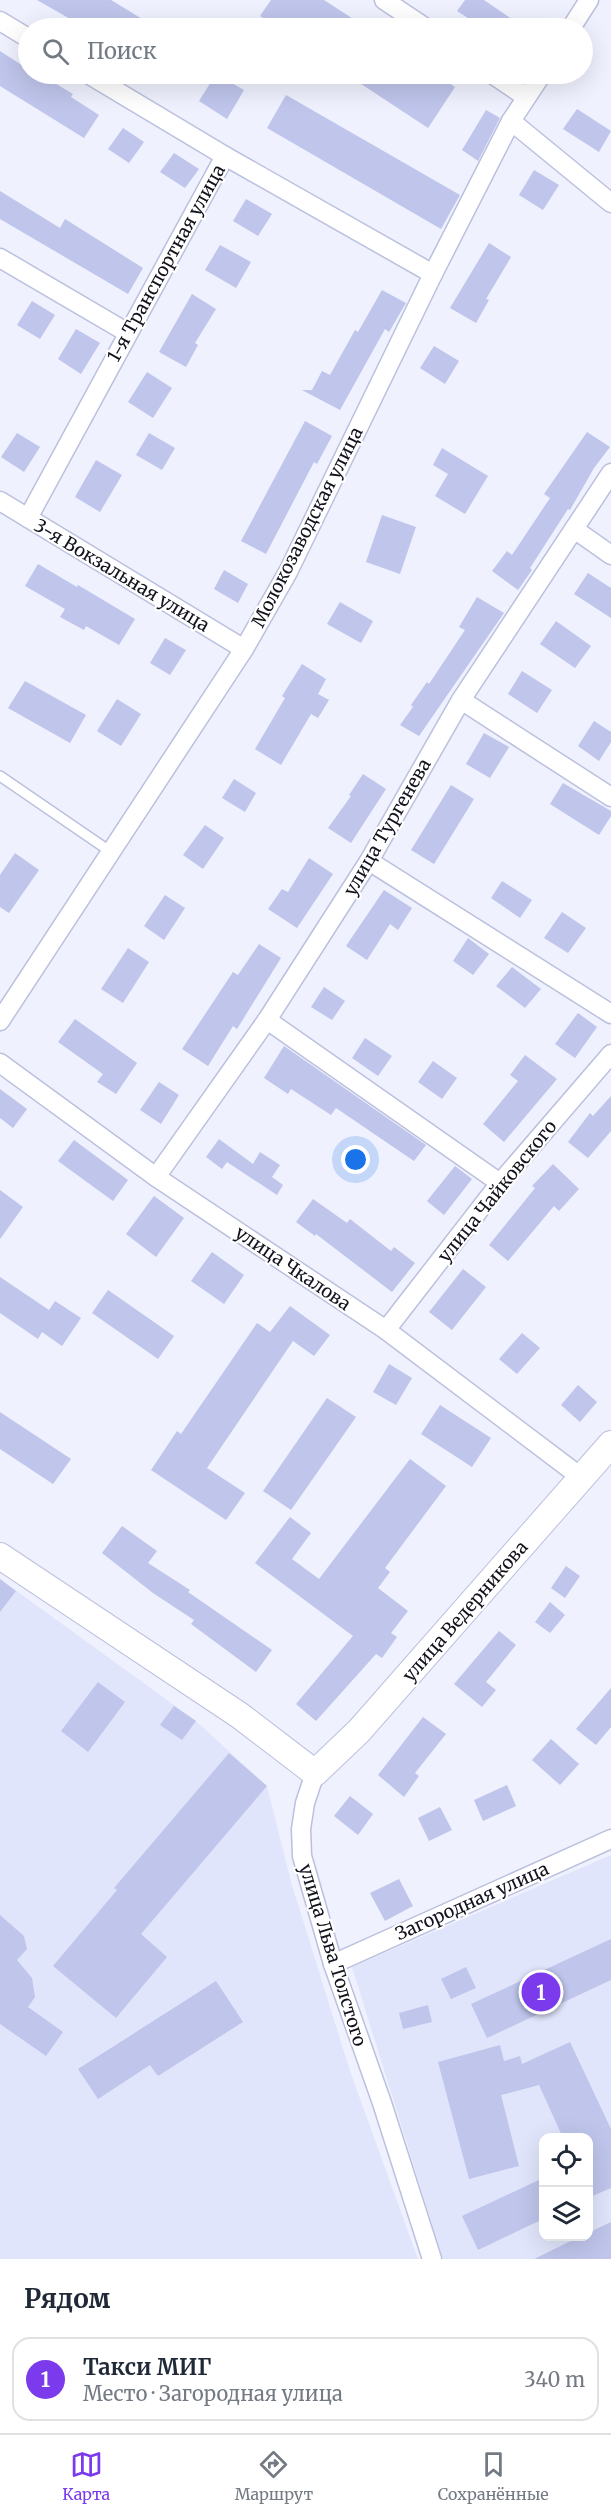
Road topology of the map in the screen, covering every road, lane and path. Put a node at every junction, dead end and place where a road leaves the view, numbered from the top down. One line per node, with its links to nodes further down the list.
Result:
1 (384, 0): 3 (street)
2 (589, 0): 4 (street)
3 (411, 18)
4 (577, 18)
5 (0, 21): 6 (street)
6 (18, 32)
7 (105, 84): 12 (street)
8 (507, 84): 10 (street)
9 (535, 84): 10 (street, Молокозаводская улица)
10 (526, 97): 11 (street, Молокозаводская улица)
11 (511, 121): 13 (street); 15 (street, Молокозаводская улица)
12 (225, 156): 15 (street, 1-я Транспортная улица); 16 (street, 1-я Транспортная улица)
13 (611, 203)
14 (0, 258): 16 (street)
15 (433, 274): 22 (street, Молокозаводская улица)
16 (128, 333): 19 (street, 1-я Транспортная улица)
17 (611, 473): 20 (street, улица Тургенева)
18 (0, 501): 19 (street, 3-я Вокзальная улица)
19 (28, 518): 22 (street, 3-я Вокзальная улица)
20 (574, 529): 21 (street); 23 (street, улица Тургенева)
21 (611, 555)
22 (244, 649): 26 (street, Молокозаводская улица)
23 (461, 700): 25 (street); 27 (street, улица Тургенева)
24 (0, 776): 26 (lane)
25 (611, 797)
26 (111, 852): 30 (street, Молокозаводская улица)
27 (369, 861): 28 (street); 29 (street, улица Тургенева)
28 (611, 1014)
29 (267, 1020): 33 (street, улица Тургенева); 34 (street)
30 (0, 1021)
31 (611, 1054): 34 (street, улица Чайковского)
32 (0, 1063): 33 (street, улица Чкалова)
33 (156, 1177): 35 (street, улица Чкалова)
34 (501, 1183): 35 (street, улица Чайковского)
35 (386, 1330): 37 (street, улица Чкалова)
36 (608, 1453): 37 (street, улица Ведерникова)
37 (582, 1478): 39 (street, улица Ведерникова)
38 (0, 1556): 39 (street)
39 (315, 1773): 41 (street, улица Льва Толстого)
40 (611, 1839): 41 (street, Загородная улица)
41 (333, 1964): 42 (street, улица Льва Толстого)
42 (432, 2259)

